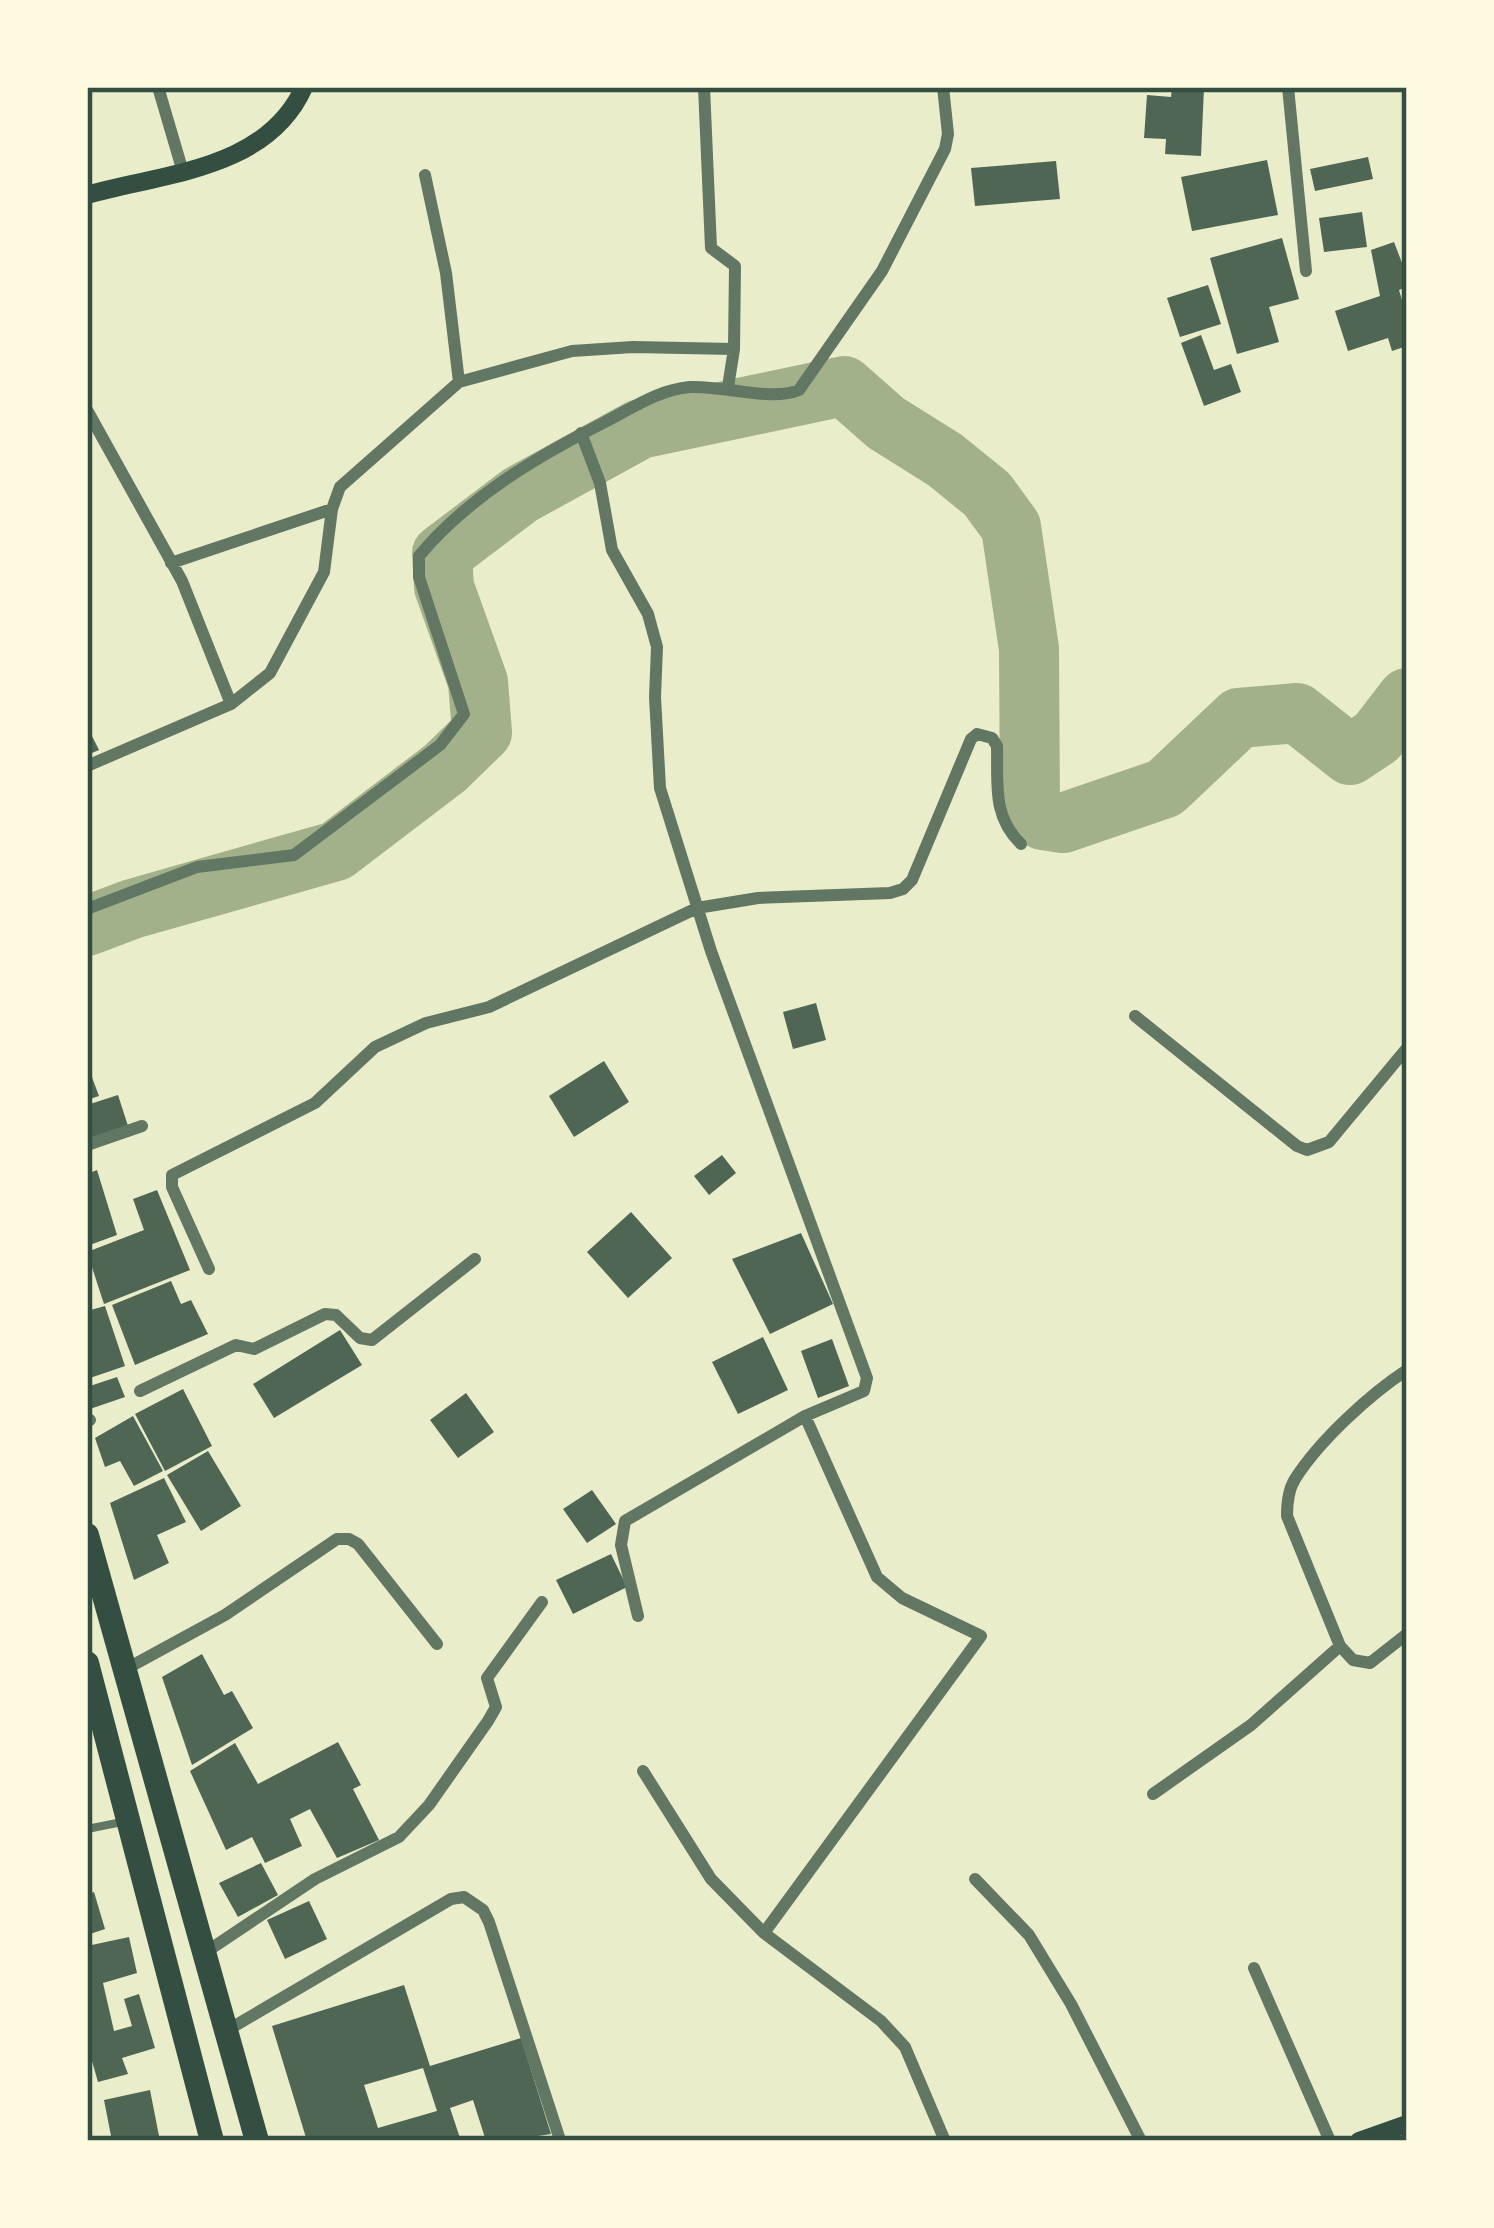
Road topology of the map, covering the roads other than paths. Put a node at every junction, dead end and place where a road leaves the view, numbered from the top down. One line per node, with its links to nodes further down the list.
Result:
1 (158, 87): 6 (street)
2 (304, 87): 6 (main road)
3 (704, 87): 10 (street)
4 (944, 87): 12 (street)
5 (1288, 87): 9 (street)
6 (183, 172): 8 (main road)
7 (425, 175): 11 (street)
8 (87, 195)
9 (1306, 272)
10 (734, 349): 11 (street); 12 (street)
11 (460, 382): 15 (street)
12 (728, 387): 14 (street)
13 (87, 410): 16 (street)
14 (584, 440): 20 (street); 21 (street)
15 (332, 509): 16 (street); 17 (street)
16 (171, 563): 17 (street)
17 (231, 704): 18 (street)
18 (87, 766)
19 (1022, 844): 20 (street)
20 (697, 908): 27 (street); 30 (street)
21 (87, 909)
22 (1135, 1016): 23 (street)
23 (1407, 1048)
24 (142, 1126): 25 (street)
25 (87, 1145)
26 (475, 1258): 29 (street)
27 (209, 1269)
28 (1407, 1370): 36 (street)
29 (140, 1391)
30 (805, 1416): 33 (street); 44 (street)
31 (87, 1535): 38 (highway)
32 (542, 1602): 45 (street)
33 (638, 1616)
34 (1407, 1634): 36 (street)
35 (437, 1644): 38 (street)
36 (1340, 1646): 40 (street)
37 (87, 1663): 41 (highway)
38 (123, 1670): 45 (highway)
39 (644, 1771): 44 (street)
40 (1153, 1794)
41 (127, 1821): 42 (lane); 50 (highway)
42 (87, 1829)
43 (975, 1879): 53 (street)
44 (764, 1933): 52 (street)
45 (202, 1954): 47 (highway)
46 (1254, 1968): 54 (street)
47 (225, 2032): 49 (street); 51 (highway)
48 (1407, 2124): 55 (main road)
49 (560, 2140)
50 (212, 2141)
51 (257, 2141)
52 (945, 2141)
53 (1141, 2141)
54 (1330, 2141)
55 (1359, 2141)

